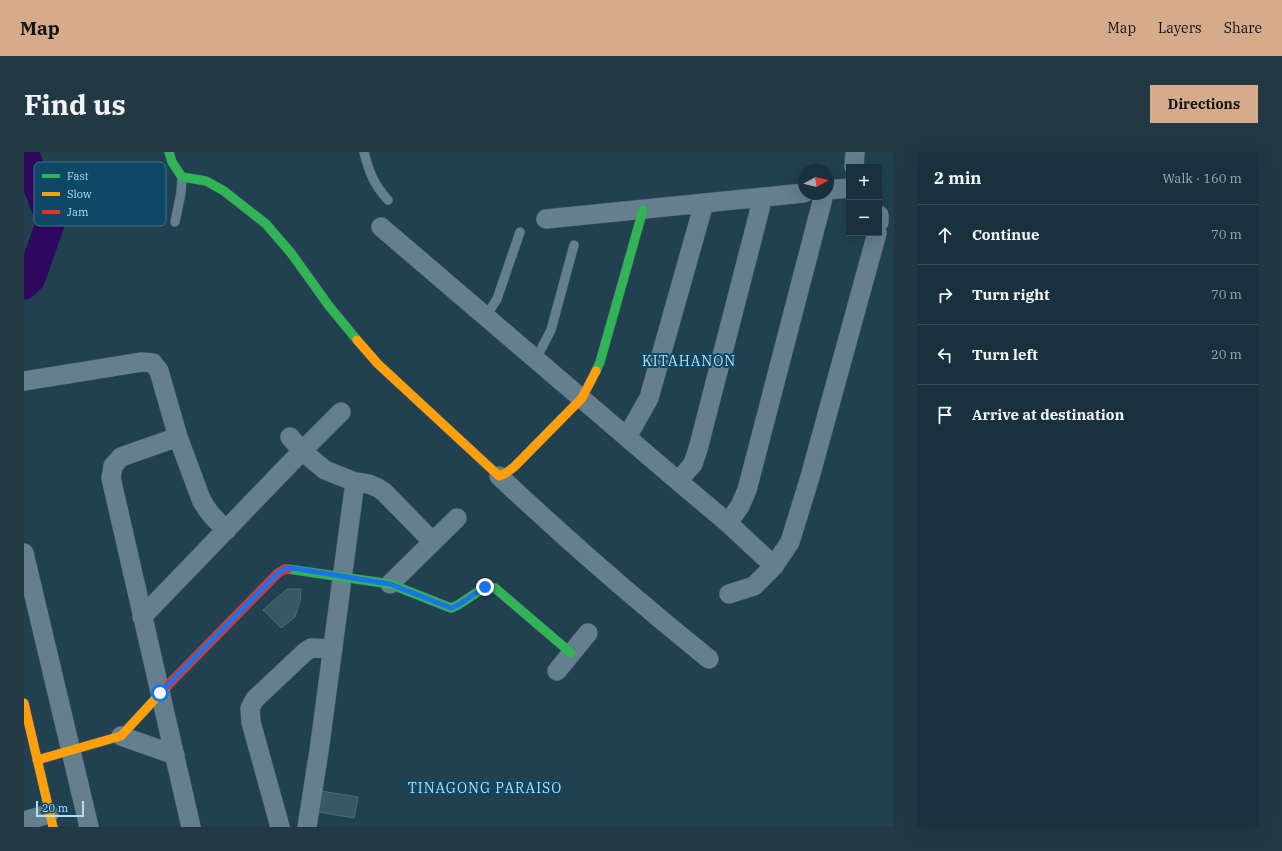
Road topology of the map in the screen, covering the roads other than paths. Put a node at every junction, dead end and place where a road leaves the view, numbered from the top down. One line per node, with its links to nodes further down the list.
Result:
1 (169, 152): 5 (street)
2 (364, 152): 10 (lane)
3 (855, 152): 4 (street)
4 (854, 164)
5 (182, 177): 15 (lane); 28 (street)
6 (846, 188): 7 (street)
7 (834, 189)
8 (798, 194): 9 (street)
9 (763, 197): 12 (street); 30 (street)
10 (388, 200)
11 (822, 200): 32 (street)
12 (704, 203): 13 (street); 26 (street)
13 (643, 210): 14 (street); 23 (street)
14 (546, 219)
15 (175, 222)
16 (381, 227): 20 (street)
17 (520, 232): 20 (lane)
18 (876, 236): 36 (street)
19 (574, 245): 21 (lane)
20 (486, 316): 21 (street)
21 (536, 359): 23 (street)
22 (24, 381): 25 (street)
23 (582, 398): 26 (street); 28 (street)
24 (341, 412): 27 (street)
25 (178, 437): 33 (street); 40 (street)
26 (627, 437): 30 (street)
27 (296, 444): 29 (street); 33 (street)
28 (499, 476): 44 (street)
29 (355, 482): 34 (street); 37 (street)
30 (678, 482): 32 (street)
31 (457, 518): 34 (street)
32 (728, 523): 36 (street)
33 (226, 530): 40 (street)
34 (432, 541): 38 (street)
35 (24, 553): 49 (street)
36 (774, 566): 39 (street)
37 (342, 576): 38 (street); 42 (street); 46 (street)
38 (390, 584): 43 (street)
39 (729, 594)
40 (142, 617): 46 (street)
41 (588, 633): 43 (street)
42 (333, 649): 56 (street); 57 (street)
43 (571, 653): 45 (street)
44 (709, 659)
45 (558, 671)
46 (160, 693): 48 (street); 50 (street)
47 (24, 703): 51 (street)
48 (121, 736): 49 (street); 50 (street)
49 (66, 751): 51 (street); 54 (street)
50 (175, 755): 55 (street)
51 (37, 760): 52 (street)
52 (51, 820): 53 (street)
53 (24, 821)
54 (89, 827)
55 (191, 827)
56 (280, 827)
57 (307, 827)

